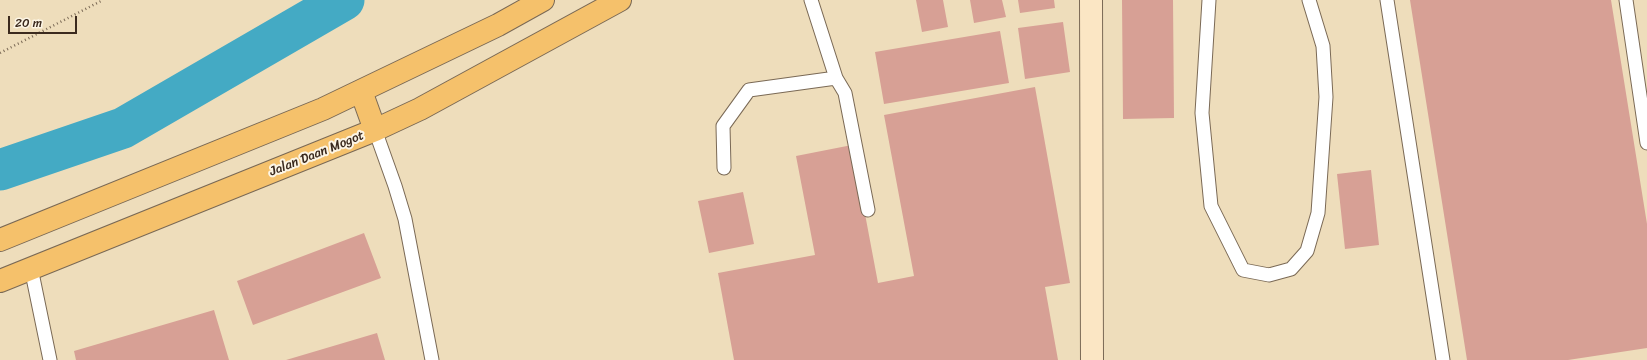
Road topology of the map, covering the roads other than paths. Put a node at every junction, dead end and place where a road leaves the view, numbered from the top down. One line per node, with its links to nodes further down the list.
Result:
1 (543, 0): 10 (highway)
2 (620, 0): 11 (highway, Jalan Daan Mogot)
3 (811, 0): 9 (lane)
4 (1091, 0): 20 (street)
5 (1209, 0): 6 (lane)
6 (1309, 0)
7 (1387, 0): 21 (lane)
8 (1626, 0): 12 (lane)
9 (836, 78): 13 (lane); 14 (lane)
10 (361, 91): 11 (highway); 15 (highway)
11 (375, 130): 16 (highway, Jalan Daan Mogot); 19 (lane)
12 (1647, 143)
13 (724, 168)
14 (868, 210)
15 (0, 240)
16 (31, 268): 17 (highway, Jalan Daan Mogot); 18 (lane)
17 (0, 281)
18 (50, 360)
19 (432, 360)
20 (1092, 360)
21 (1443, 360)

